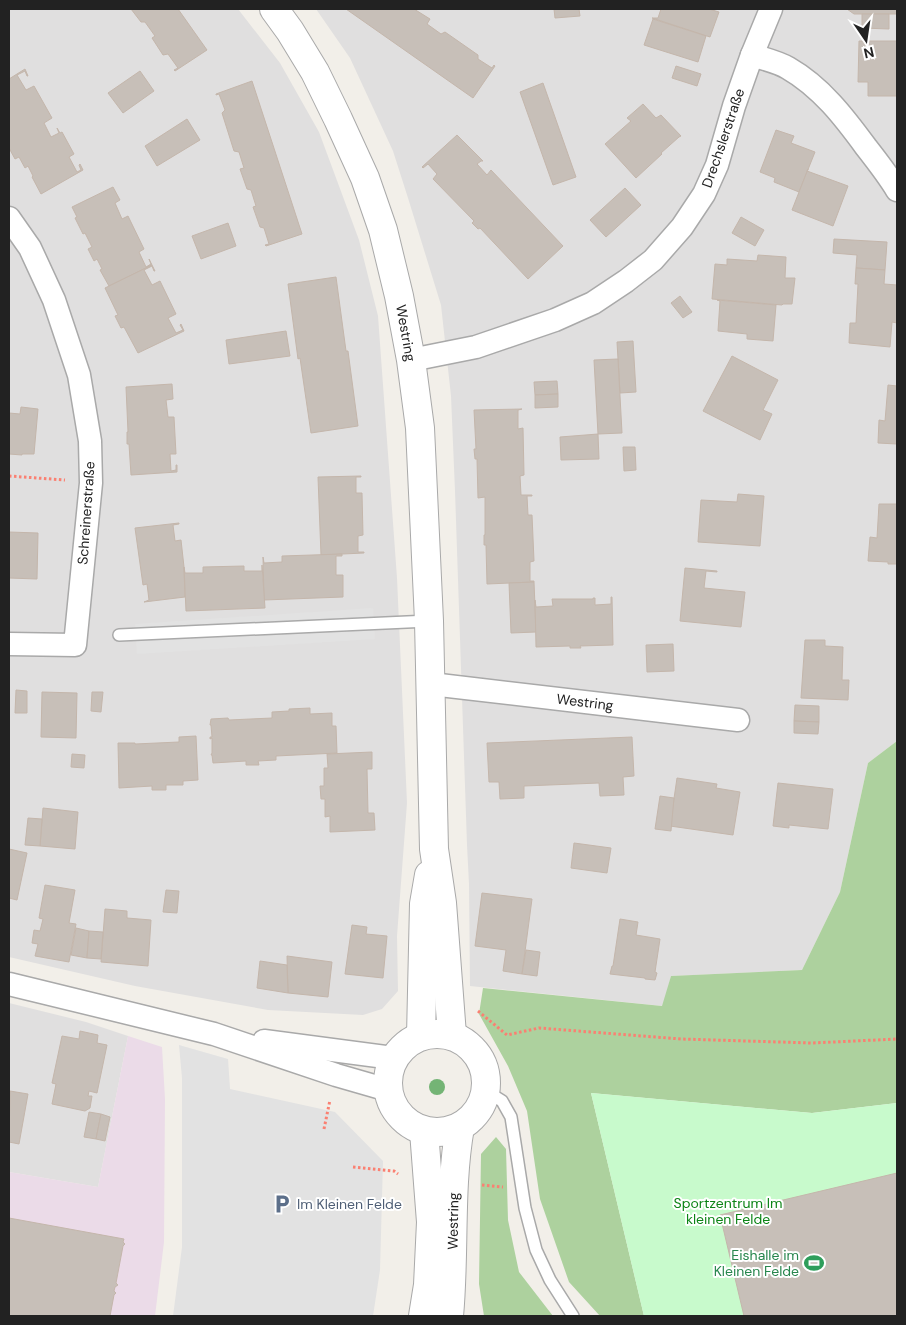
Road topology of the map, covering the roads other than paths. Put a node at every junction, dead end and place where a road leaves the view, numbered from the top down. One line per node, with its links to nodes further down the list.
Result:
1 (274, 9): 6 (street, Westring)
2 (771, 9): 3 (street, Drechslerstraße)
3 (752, 55): 4 (street); 6 (street, Drechslerstraße)
4 (897, 190)
5 (9, 218): 9 (street, Schreinerstraße)
6 (412, 360): 7 (street, Westring)
7 (429, 621): 8 (lane); 10 (street, Westring)
8 (119, 634)
9 (9, 644)
10 (430, 684): 11 (street, Westring); 12 (street, Westring)
11 (738, 720)
12 (434, 849): 15 (street, Westring); 16 (street, Westring)
13 (9, 984): 14 (street)
14 (214, 1034): 17 (street); 18 (street)
15 (452, 1035): 16 (street); 19 (street)
16 (421, 1036): 17 (street)
17 (394, 1058): 18 (street)
18 (388, 1090): 21 (street)
19 (486, 1092): 20 (street); 24 (lane)
20 (460, 1127): 21 (street); 23 (street, Westring)
21 (424, 1131): 22 (street, Westring)
22 (423, 1316)
23 (449, 1316)
24 (572, 1316)

